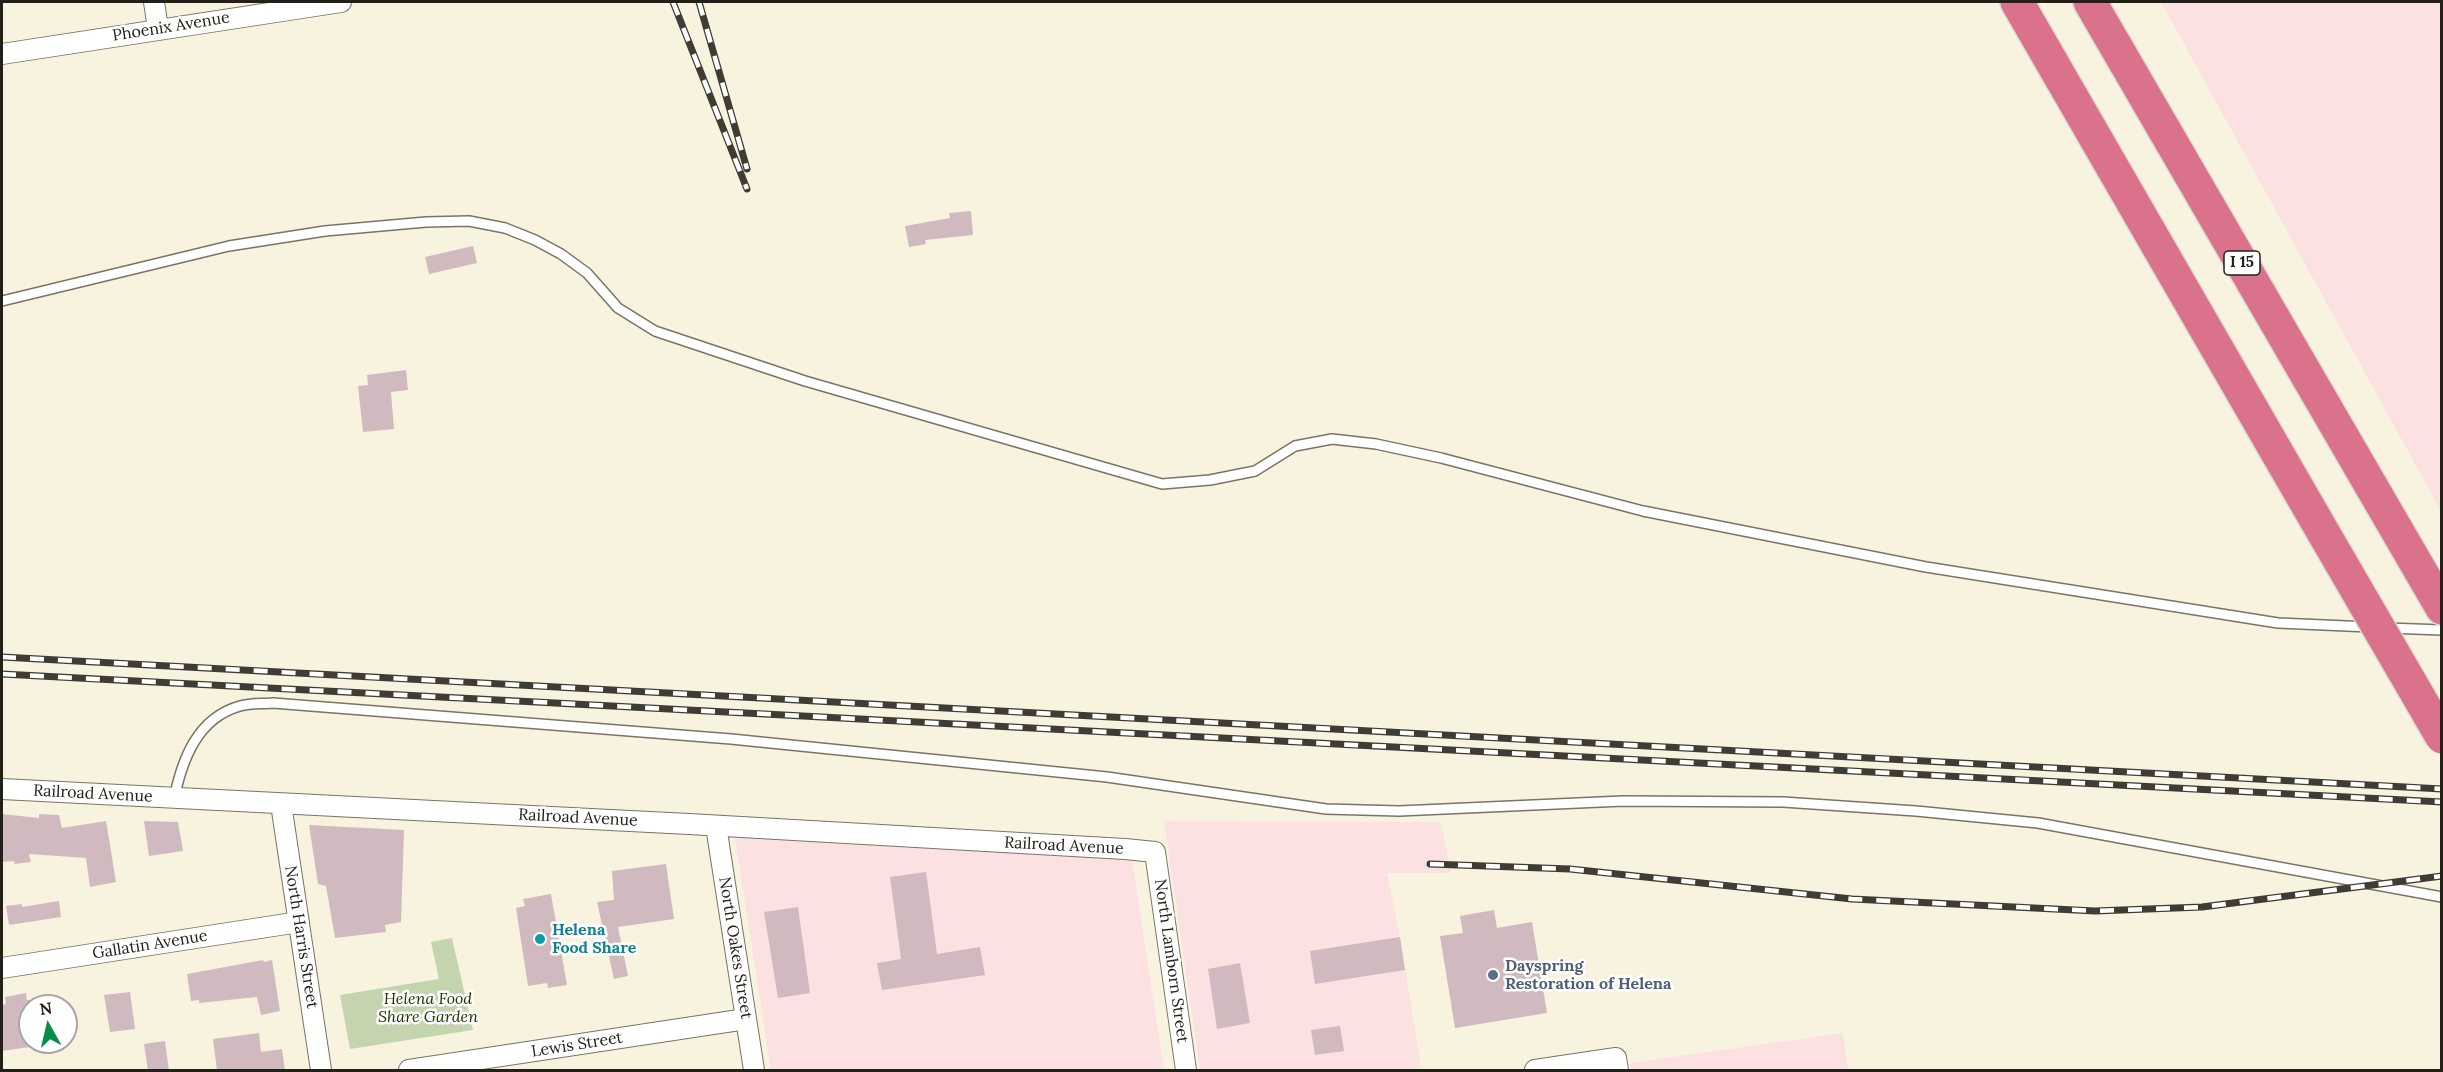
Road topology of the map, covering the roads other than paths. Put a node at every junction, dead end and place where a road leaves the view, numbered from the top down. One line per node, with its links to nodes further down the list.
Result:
1 (154, 2): 5 (street)
2 (341, 2): 5 (street, Phoenix Avenue)
3 (2017, 2): 10 (highway, bridge)
4 (2090, 2): 8 (highway, I 15)
5 (158, 29): 6 (street, Phoenix Avenue)
6 (2, 54)
7 (4, 302): 9 (lane)
8 (2442, 608)
9 (2442, 630)
10 (2442, 736)
11 (2, 789): 12 (street, Railroad Avenue)
12 (174, 799): 13 (street, Railroad Avenue); 16 (lane)
13 (281, 804): 14 (street, Railroad Avenue); 17 (street, North Harris Street)
14 (716, 826): 15 (street, Railroad Avenue); 19 (street, North Oakes Street)
15 (1155, 852): 24 (street, North Lamborn Street)
16 (2442, 897)
17 (299, 922): 18 (street, Gallatin Avenue); 21 (street, North Harris Street)
18 (2, 968)
19 (746, 1019): 22 (street, Lewis Street); 23 (street, North Oakes Street)
20 (1617, 1064): 25 (street)
21 (321, 1071)
22 (409, 1071)
23 (754, 1071)
24 (1186, 1071)
25 (1534, 1071)

